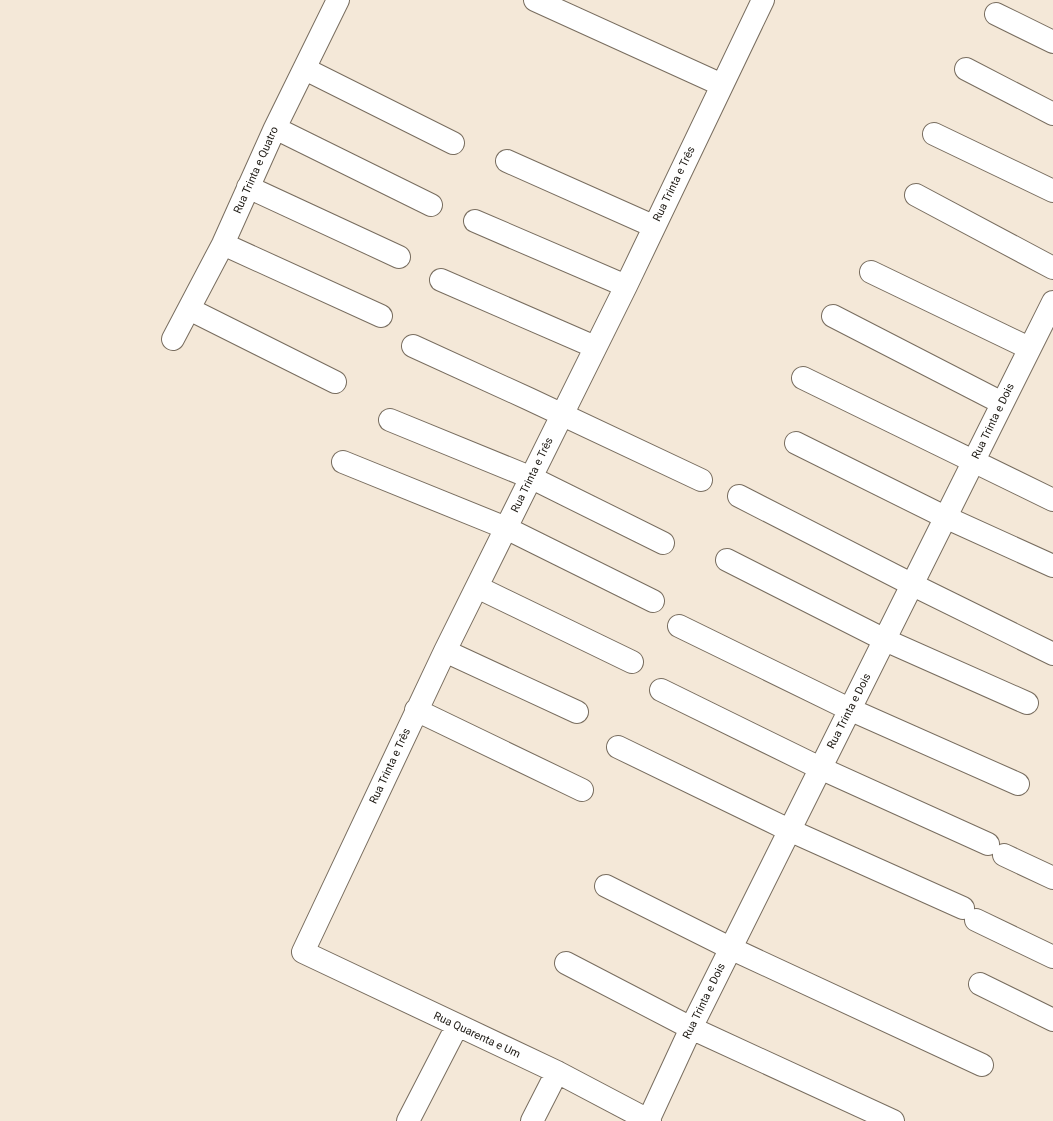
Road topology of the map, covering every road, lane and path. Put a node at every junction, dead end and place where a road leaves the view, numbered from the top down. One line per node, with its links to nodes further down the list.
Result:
1 (338, 0): 6 (street, Rua Trinta e Quatro)
2 (535, 0): 8 (street)
3 (763, 0): 8 (street, Rua Trinta e Três)
4 (996, 14): 5 (street)
5 (1053, 42)
6 (305, 69): 10 (street, Rua Trinta e Quatro); 12 (street)
7 (966, 69): 9 (street)
8 (722, 85): 19 (street, Rua Trinta e Três)
9 (1053, 114)
10 (275, 128): 14 (street, Rua Trinta e Quatro); 17 (street)
11 (934, 134): 15 (street)
12 (453, 143)
13 (508, 161): 19 (street)
14 (248, 187): 20 (street, Rua Trinta e Quatro); 21 (street)
15 (1053, 191)
16 (916, 195): 22 (street)
17 (431, 205)
18 (475, 221): 25 (street)
19 (653, 226): 25 (street, Rua Trinta e Três)
20 (223, 244): 27 (street, Rua Trinta e Quatro); 28 (street)
21 (399, 257)
22 (1053, 268)
23 (870, 272): 33 (street)
24 (441, 280): 32 (street)
25 (626, 286): 32 (street, Rua Trinta e Três)
26 (1053, 302): 33 (street, Rua Trinta e Dois)
27 (189, 309): 30 (street, Rua Trinta e Quatro); 35 (street)
28 (381, 316)
29 (833, 316): 36 (street)
30 (173, 338)
31 (413, 346): 37 (street)
32 (595, 347): 37 (street, Rua Trinta e Três)
33 (1029, 348): 36 (street, Rua Trinta e Dois)
34 (803, 378): 40 (street)
35 (335, 382)
36 (1002, 403): 40 (street, Rua Trinta e Dois)
37 (561, 415): 42 (street, Rua Trinta e Três); 43 (street)
38 (390, 420): 42 (street)
39 (796, 443): 46 (street)
40 (973, 460): 45 (street); 46 (street, Rua Trinta e Dois)
41 (343, 462): 47 (street)
42 (532, 478): 47 (street, Rua Trinta e Três); 48 (street)
43 (701, 480)
44 (739, 496): 51 (street)
45 (1053, 500)
46 (945, 516): 50 (street); 51 (street, Rua Trinta e Dois)
47 (506, 528): 52 (street, Rua Trinta e Três); 53 (street)
48 (663, 543)
49 (728, 560): 55 (street)
50 (1053, 566)
51 (911, 584): 55 (street, Rua Trinta e Dois); 57 (street)
52 (477, 587): 56 (street, Rua Trinta e Três); 58 (street)
53 (653, 601)
54 (678, 626): 61 (street)
55 (885, 640): 60 (street); 61 (street, Rua Trinta e Dois)
56 (445, 651): 62 (street, Rua Trinta e Três); 63 (street)
57 (1053, 654)
58 (632, 662)
59 (661, 690): 65 (street)
60 (1027, 703)
61 (849, 709): 65 (street, Rua Trinta e Dois); 66 (street)
62 (416, 710): 67 (street); 72 (street, Rua Trinta e Três)
63 (577, 712)
64 (618, 747): 68 (street)
65 (820, 768): 68 (street, Rua Trinta e Dois); 69 (street)
66 (1018, 784)
67 (582, 790)
68 (789, 830): 71 (street, Rua Trinta e Dois); 73 (street)
69 (1053, 878)
70 (606, 886): 71 (street)
71 (730, 948): 78 (street, Rua Trinta e Dois); 79 (street)
72 (303, 952): 77 (street, Rua Quarenta e Um)
73 (1053, 957)
74 (566, 964): 78 (street)
75 (980, 984): 76 (street)
76 (1053, 1020)
77 (458, 1026): 80 (street, Rua Quarenta e Um); 81 (street)
78 (691, 1028): 83 (street, Rua Trinta e Dois); 84 (street)
79 (982, 1065)
80 (557, 1072): 82 (street); 83 (street, Rua Quarenta e Um)
81 (408, 1121)
82 (532, 1121)
83 (649, 1121)
84 (893, 1121)

